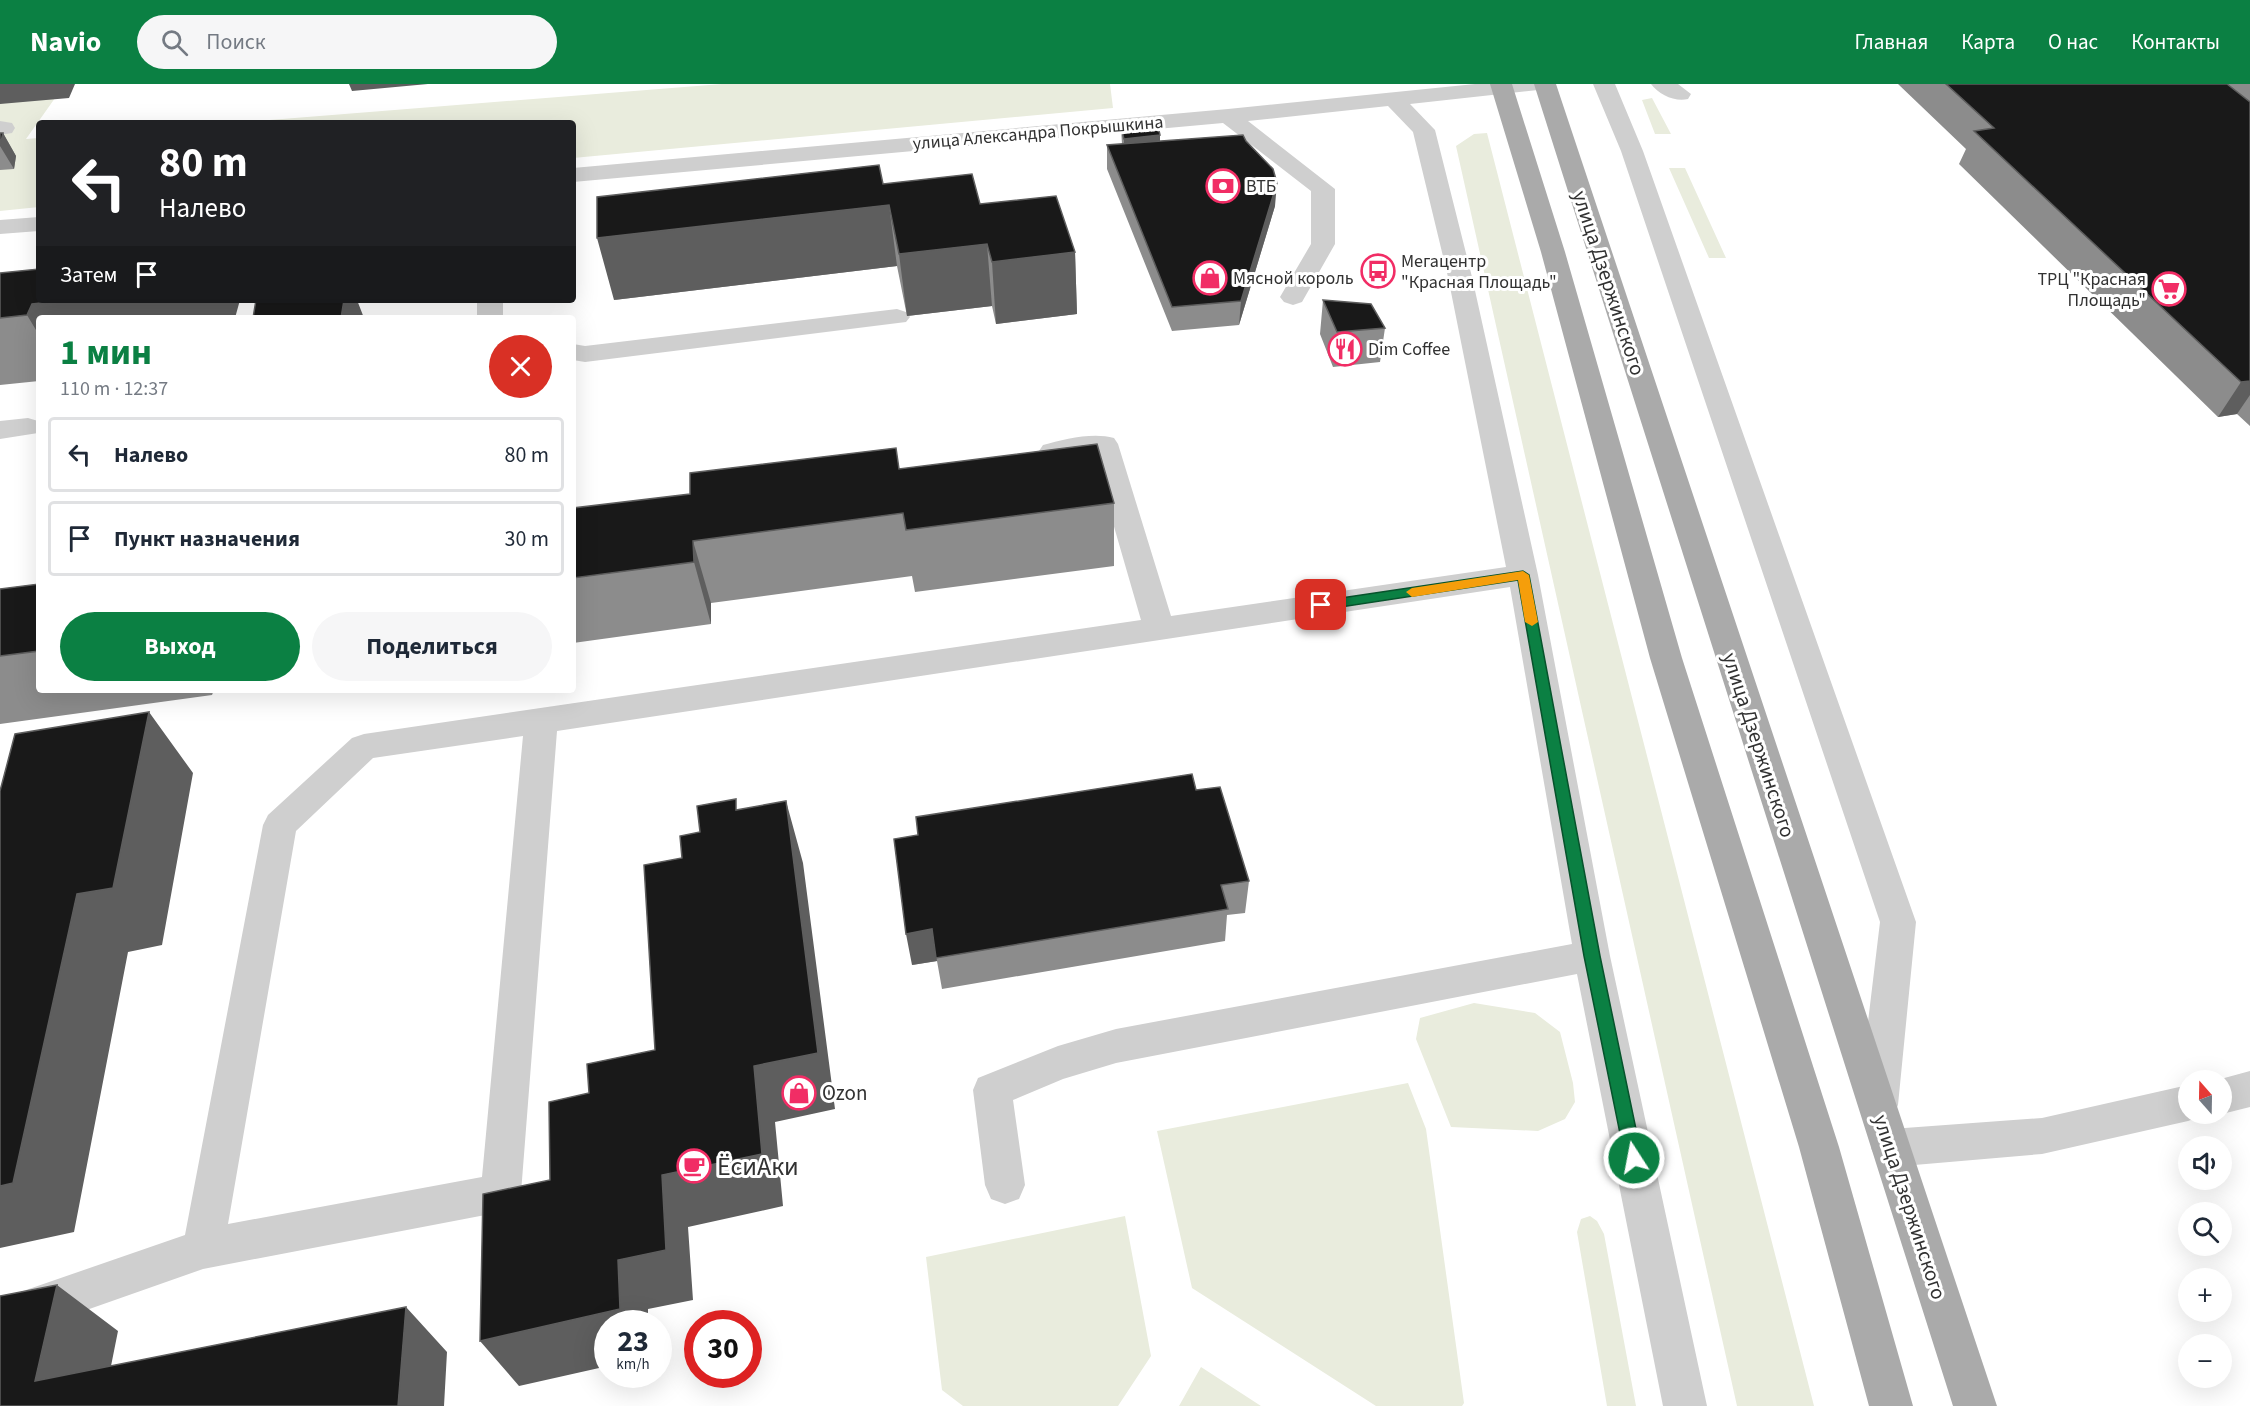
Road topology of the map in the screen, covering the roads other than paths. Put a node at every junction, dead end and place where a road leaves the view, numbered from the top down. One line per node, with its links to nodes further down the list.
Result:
1 (1538, 84): 4 (street, улица Александра Покрышкина)
2 (1545, 84): 23 (main road, улица Дзержинского)
3 (1604, 84): 23 (street)
4 (1502, 86): 5 (street, улица Александра Покрышкина); 29 (main road, улица Дзержинского)
5 (1393, 92): 6 (street, улица Александра Покрышкина); 16 (street)
6 (1228, 116): 7 (street, улица Александра Покрышкина); 10 (street)
7 (576, 175)
8 (36, 224): 9 (street)
9 (0, 227)
10 (1293, 297)
11 (897, 317): 12 (street)
12 (576, 352)
13 (28, 427): 14 (street)
14 (0, 430)
15 (1022, 456): 17 (street)
16 (1523, 575): 17 (street); 19 (street)
17 (1159, 629): 18 (street)
18 (541, 721): 26 (street); 26 (street)
19 (1592, 956): 25 (street); 28 (street)
20 (2250, 1089): 21 (street)
21 (2232, 1094)
22 (2178, 1105): 24 (street)
23 (1877, 1107): 24 (main road, улица Дзержинского)
24 (1891, 1148): 30 (main road, улица Дзержинского)
25 (1005, 1185)
26 (203, 1249): 27 (street)
27 (0, 1323)
28 (1685, 1406)
29 (1891, 1406)
30 (1975, 1406)

